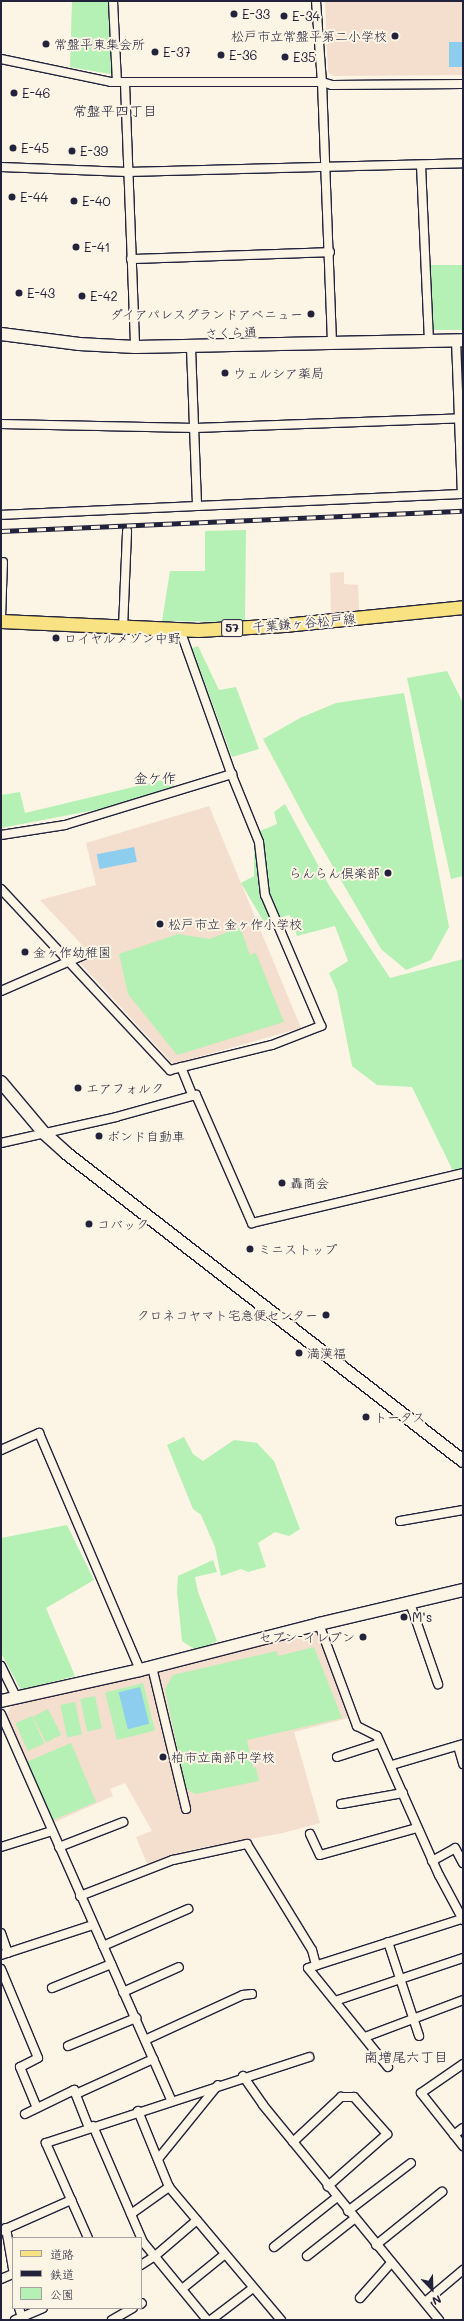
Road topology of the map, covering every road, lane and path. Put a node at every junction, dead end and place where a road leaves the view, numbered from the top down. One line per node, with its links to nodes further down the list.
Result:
1 (113, 1): 4 (street)
2 (316, 1): 5 (street)
3 (1, 59): 4 (street)
4 (121, 82): 5 (street); 11 (street)
5 (322, 82): 6 (street); 10 (street)
6 (463, 84)
7 (463, 163): 8 (street)
8 (421, 164): 10 (street); 16 (street)
9 (1, 167): 11 (street)
10 (326, 167): 11 (street); 12 (street)
11 (127, 172): 13 (street)
12 (330, 252): 13 (street); 17 (street)
13 (131, 259): 18 (street)
14 (1, 334): 18 (street, さくら通)
15 (459, 340): 16 (street, さくら通); 20 (street)
16 (429, 341): 17 (street, さくら通)
17 (332, 344): 19 (street, さくら通)
18 (135, 347): 19 (street, さくら通)
19 (191, 348): 22 (street)
20 (461, 418): 22 (street); 23 (street)
21 (1, 424): 22 (street)
22 (195, 428): 24 (street)
23 (463, 494): 24 (street)
24 (197, 506): 25 (street)
25 (1, 515)
26 (127, 531): 31 (street)
27 (3, 562): 29 (street)
28 (463, 607): 32 (main road, 千葉鎌ヶ谷松戸線 / 57)
29 (1, 618)
30 (1, 621): 31 (main road, 千葉鎌ヶ谷松戸線 / 57)
31 (123, 628): 32 (main road, 千葉鎌ヶ谷松戸線 / 57)
32 (180, 630): 33 (street)
33 (232, 774): 34 (street); 39 (street)
34 (1, 835)
35 (1, 889): 37 (street)
36 (88, 953): 37 (street)
37 (68, 962): 38 (street); 39 (street)
38 (1, 991)
39 (181, 1067): 41 (street)
40 (1, 1082): 42 (street)
41 (193, 1096): 42 (street); 44 (street)
42 (44, 1133): 43 (street); 46 (street)
43 (1, 1143)
44 (463, 1173)
45 (1, 1450): 53 (street)
46 (463, 1461)
47 (463, 1510): 48 (street)
48 (400, 1521)
49 (463, 1590): 50 (street)
50 (410, 1603): 51 (street); 54 (street)
51 (318, 1624): 53 (street); 58 (street)
52 (1, 1666): 55 (street)
53 (146, 1669): 55 (street); 65 (street)
54 (438, 1684)
55 (16, 1697): 56 (street)
56 (1, 1701)
57 (1, 1714): 68 (street)
58 (380, 1743): 60 (street); 62 (street)
59 (460, 1745): 61 (street); 62 (street)
60 (337, 1757)
61 (463, 1764)
62 (392, 1765): 63 (street)
63 (403, 1793): 64 (street); 67 (street)
64 (341, 1804)
65 (186, 1809)
66 (123, 1822): 70 (street)
67 (417, 1828): 69 (street); 72 (street)
68 (52, 1830): 70 (street); 71 (street)
69 (310, 1834)
70 (58, 1846): 74 (street)
71 (1, 1847)
72 (432, 1861): 73 (street); 76 (street)
73 (463, 1863)
74 (80, 1896): 77 (street); 84 (street)
75 (188, 1910): 80 (street)
76 (463, 1919): 79 (street)
77 (93, 1925): 80 (street); 81 (street)
78 (1, 1933): 81 (street)
79 (388, 1942): 84 (street); 87 (street)
80 (103, 1946): 83 (street)
81 (4, 1954)
82 (463, 1958): 87 (street)
83 (111, 1964): 88 (street); 89 (street)
84 (316, 1965): 92 (street)
85 (179, 1967): 89 (street)
86 (1, 1969): 107 (street)
87 (399, 1977): 92 (street); 94 (street)
88 (52, 1988)
89 (123, 1992): 93 (street)
90 (252, 1994): 97 (street)
91 (463, 2000): 94 (street)
92 (335, 2001): 96 (street)
93 (136, 2018): 97 (street); 98 (street)
94 (413, 2018): 95 (street); 96 (street)
95 (419, 2036)
96 (365, 2037): 102 (street)
97 (145, 2040): 100 (street)
98 (68, 2046)
99 (309, 2057): 103 (street)
100 (153, 2059): 105 (street); 106 (street)
101 (463, 2064): 112 (street)
102 (388, 2067)
103 (243, 2076): 104 (street); 113 (street)
104 (218, 2085): 106 (street); 115 (street)
105 (76, 2094): 107 (street); 110 (street)
106 (172, 2101): 108 (street)
107 (37, 2108): 109 (street)
108 (138, 2111): 110 (street); 115 (street)
109 (25, 2114)
110 (91, 2127): 121 (street); 123 (street)
111 (463, 2128): 112 (street)
112 (454, 2135): 114 (street)
113 (293, 2142): 117 (street); 117 (street)
114 (463, 2146)
115 (158, 2159): 118 (street)
116 (411, 2163): 122 (street)
117 (328, 2186): 120 (street)
118 (169, 2187): 123 (street); 125 (street)
119 (442, 2192): 130 (street)
120 (337, 2197): 122 (street); 131 (street)
121 (71, 2200): 126 (street); 127 (street)
122 (348, 2211): 124 (street)
123 (131, 2214): 128 (street)
124 (354, 2219): 130 (street); 134 (street)
125 (197, 2220): 132 (street); 133 (street)
126 (4, 2230): 137 (street)
127 (88, 2237)
128 (141, 2237)
129 (142, 2240): 133 (street)
130 (376, 2245): 135 (street)
131 (274, 2247)
132 (225, 2254): 141 (street); 142 (street)
133 (155, 2256): 136 (street); 142 (street)
134 (307, 2256)
135 (390, 2263): 143 (street); 144 (street)
136 (142, 2264)
137 (12, 2265)
138 (463, 2270): 144 (street)
139 (12, 2274): 140 (street)
140 (1, 2279)
141 (253, 2288): 150 (street); 151 (street)
142 (182, 2289): 149 (street)
143 (360, 2298)
144 (425, 2302): 152 (street)
145 (41, 2309): 147 (street)
146 (121, 2311): 148 (street)
147 (19, 2319)
148 (112, 2320)
149 (207, 2320)
150 (211, 2320)
151 (281, 2320)
152 (439, 2320)

